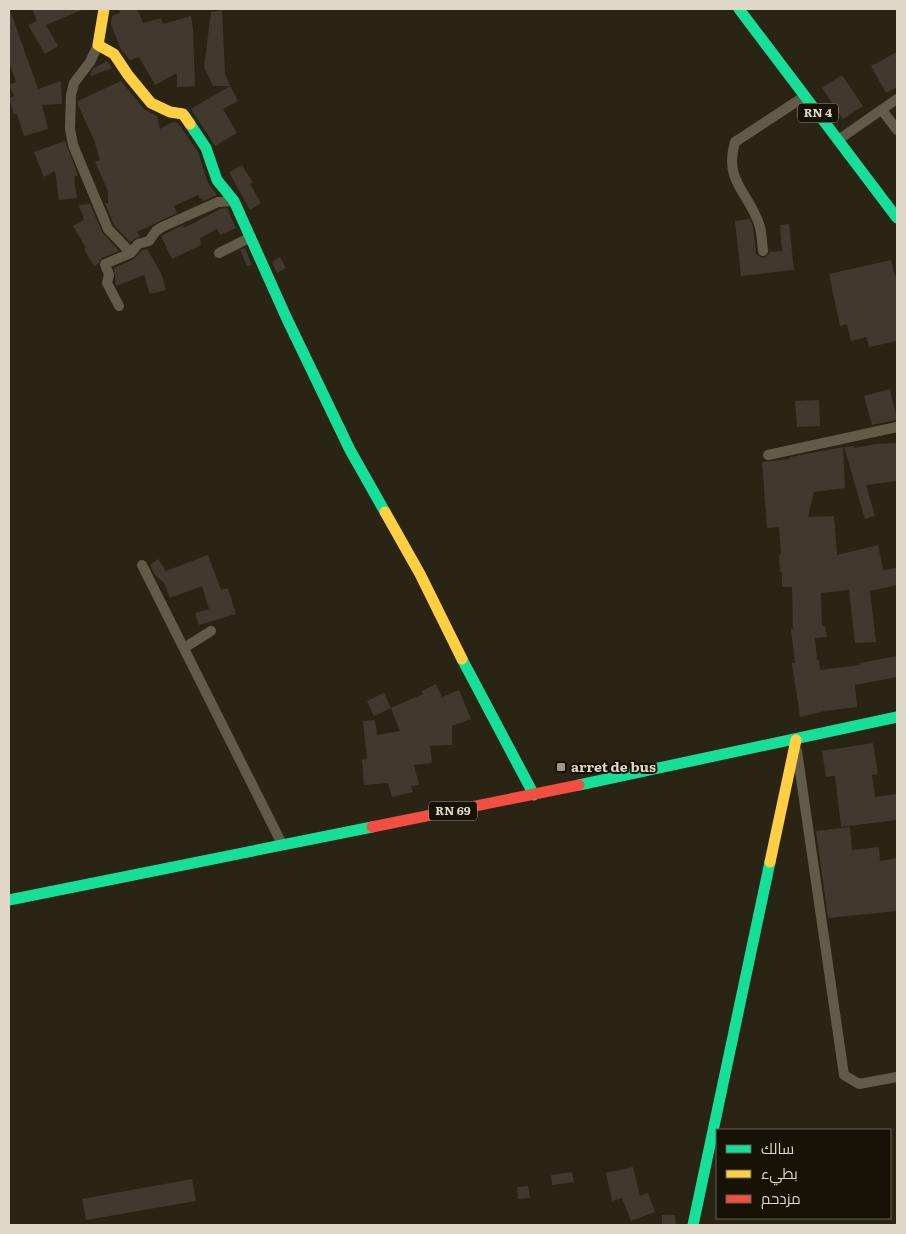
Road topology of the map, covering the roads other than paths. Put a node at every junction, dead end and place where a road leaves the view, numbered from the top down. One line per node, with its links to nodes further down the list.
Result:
1 (104, 9): 3 (main road)
2 (739, 9): 4 (main road, RN 4)
3 (98, 45): 9 (main road); 13 (street)
4 (805, 96): 8 (main road, RN 4); 12 (street)
5 (897, 99): 6 (street)
6 (882, 110): 7 (street); 8 (street)
7 (897, 130)
8 (838, 140): 10 (main road, RN 4)
9 (234, 201): 11 (main road); 13 (street)
10 (897, 218)
11 (251, 237): 14 (street); 23 (main road)
12 (764, 251)
13 (131, 253): 15 (street)
14 (219, 253)
15 (119, 306)
16 (897, 427): 17 (street)
17 (768, 455)
18 (142, 564): 20 (street)
19 (211, 632): 20 (street)
20 (184, 648): 24 (street)
21 (897, 717): 22 (main road, RN 69)
22 (796, 740): 23 (main road, RN 69); 26 (street); 27 (main road)
23 (534, 795): 24 (main road, RN 69)
24 (282, 844): 25 (main road, RN 69)
25 (9, 900)
26 (897, 1077)
27 (693, 1225)

